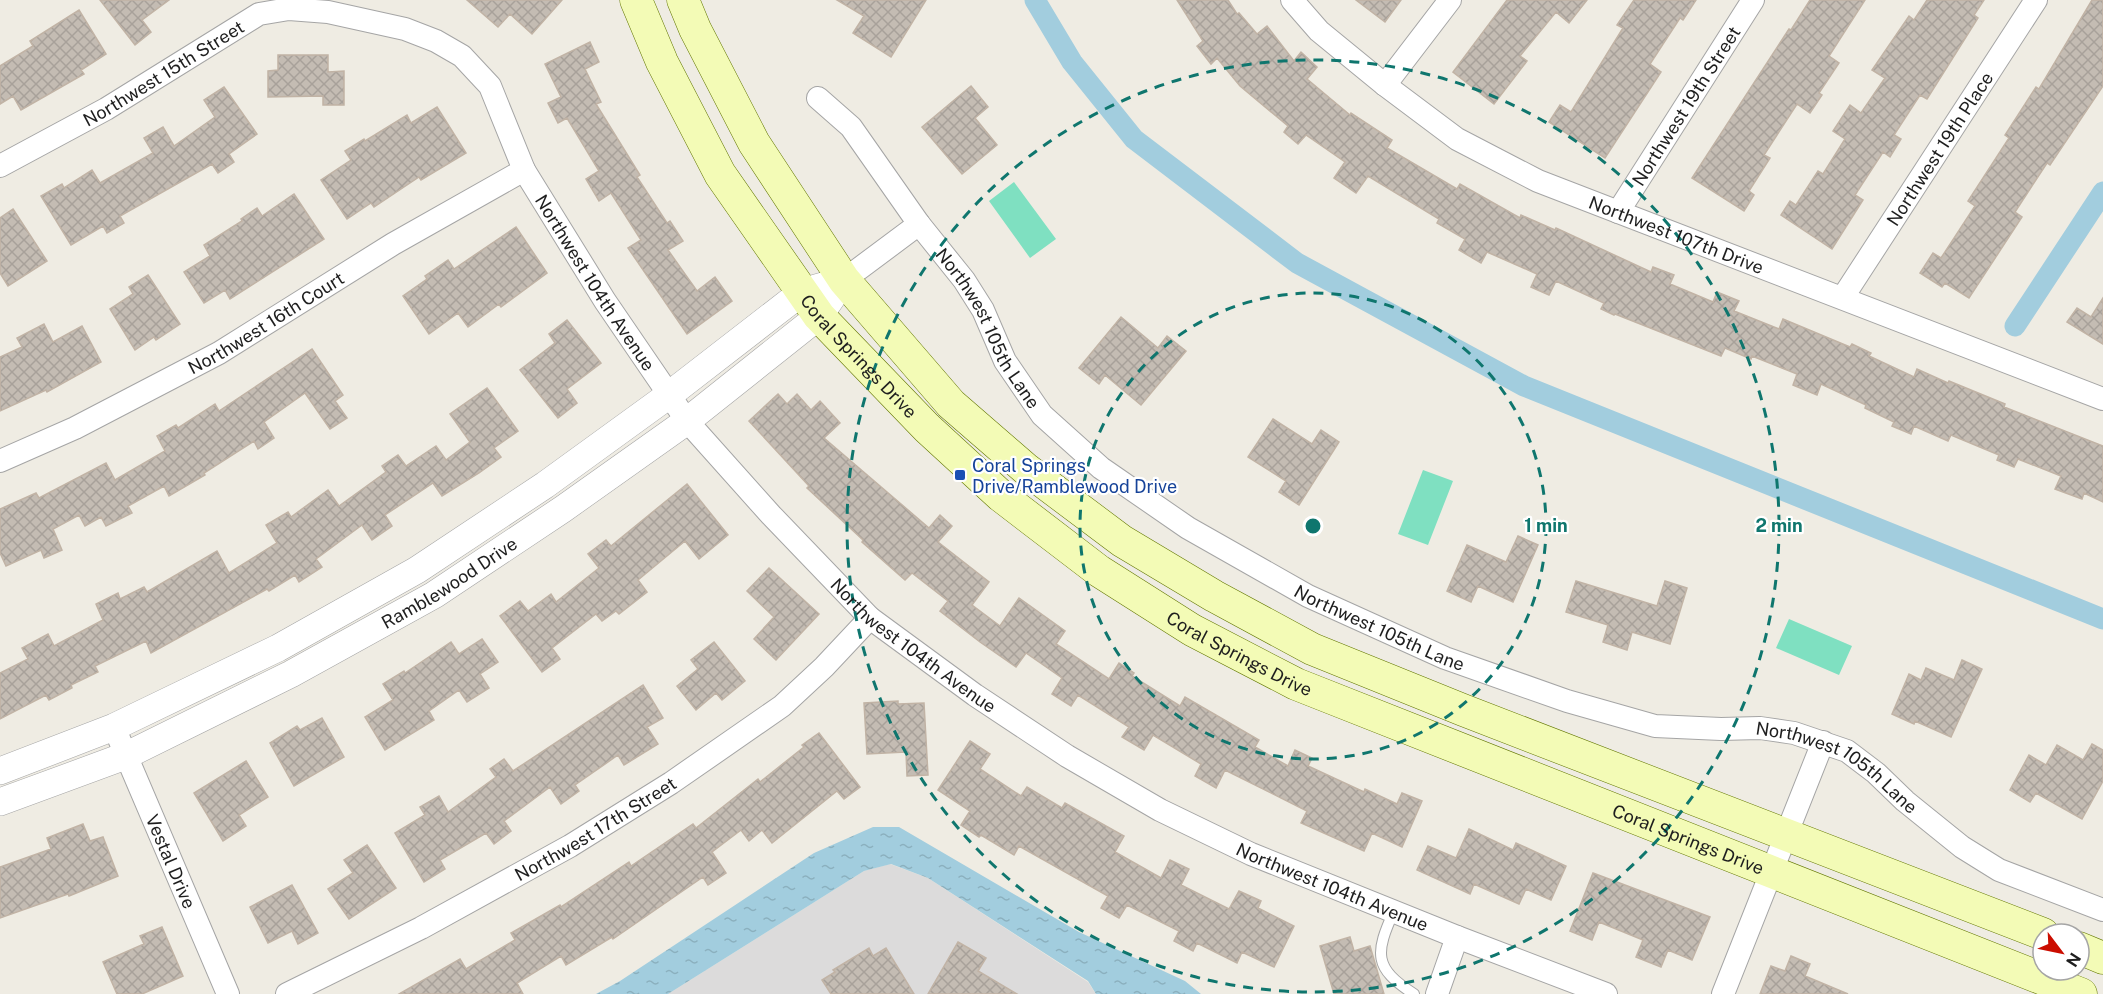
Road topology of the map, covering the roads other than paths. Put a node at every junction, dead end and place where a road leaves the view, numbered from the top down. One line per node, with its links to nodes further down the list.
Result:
1 (636, 0): 16 (main road, Coral Springs Drive)
2 (683, 0): 14 (main road, Coral Springs Drive)
3 (1292, 0): 8 (street, Northwest 107th Drive)
4 (1450, 0): 8 (street)
5 (1753, 0): 12 (street, Northwest 19th Street)
6 (2037, 0): 15 (street, Northwest 19th Place)
7 (436, 41): 10 (street, Northwest 15th Street); 11 (street, Northwest 104th Avenue)
8 (1385, 85): 12 (street, Northwest 107th Drive)
9 (818, 98): 13 (street, Northwest 105th Lane)
10 (0, 166)
11 (524, 170): 17 (street, Northwest 104th Avenue); 20 (street, Northwest 16th Court)
12 (1618, 212): 15 (street, Northwest 107th Drive)
13 (919, 224): 14 (street, Ramblewood Drive); 23 (street, Northwest 105th Lane)
14 (844, 280): 16 (street, Ramblewood Drive); 27 (main road, Coral Springs Drive)
15 (1843, 297): 18 (street, Northwest 107th Drive)
16 (811, 304): 17 (street, Ramblewood Drive); 19 (street, Ramblewood Drive); 28 (main road, Coral Springs Drive)
17 (669, 395): 19 (street, Northwest 104th Avenue); 22 (street, Ramblewood Drive)
18 (2103, 399)
19 (687, 421): 21 (street, Northwest 104th Avenue); 24 (street, Ramblewood Drive)
20 (0, 461)
21 (870, 618): 30 (street, Northwest 104th Avenue); 34 (street, Northwest 17th Street)
22 (114, 727): 24 (street, Vestal Drive); 25 (street, Ramblewood Drive)
23 (1823, 742): 27 (street); 29 (street, Northwest 105th Lane)
24 (125, 756): 26 (street, Ramblewood Drive); 33 (street, Vestal Drive)
25 (0, 771)
26 (0, 802)
27 (1786, 833): 28 (street); 31 (main road, Coral Springs Drive)
28 (1771, 872): 38 (street); 39 (main road, Coral Springs Drive)
29 (2103, 910)
30 (1394, 911): 32 (street, Northwest 104th Avenue); 35 (lane)
31 (2031, 929)
32 (1457, 937): 36 (street); 37 (street, Northwest 104th Avenue)
33 (228, 994)
34 (287, 994)
35 (1414, 994)
36 (1437, 994)
37 (1606, 994)
38 (1723, 994)
39 (2081, 994)

